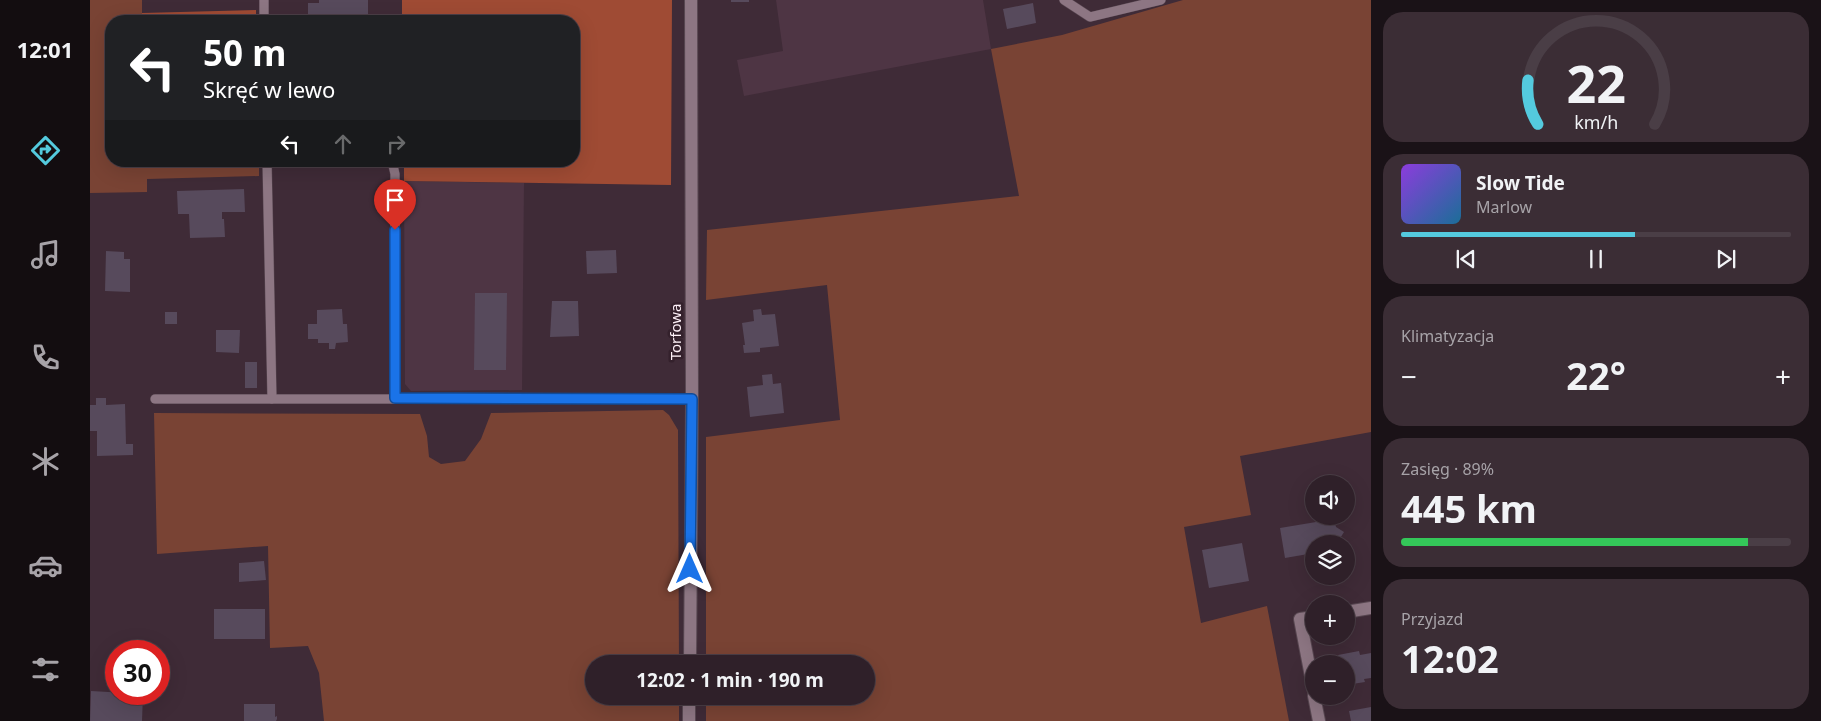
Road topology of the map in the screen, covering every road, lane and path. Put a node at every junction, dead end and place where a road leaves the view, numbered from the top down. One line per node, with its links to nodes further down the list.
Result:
1 (264, 0): 5 (lane)
2 (691, 0): 11 (street, Torfowa)
3 (1064, 0): 4 (lane)
4 (1161, 0)
5 (264, 15)
6 (267, 167): 10 (lane)
7 (393, 167): 8 (lane)
8 (395, 398): 10 (lane); 11 (lane)
9 (155, 399): 10 (lane)
10 (272, 399)
11 (692, 399): 15 (street, Torfowa)
12 (1371, 608): 13 (street)
13 (1355, 611)
14 (1305, 618): 16 (street)
15 (690, 655)
16 (1307, 655)
17 (689, 705): 19 (street)
18 (1316, 705): 20 (street)
19 (689, 721)
20 (1319, 721)

